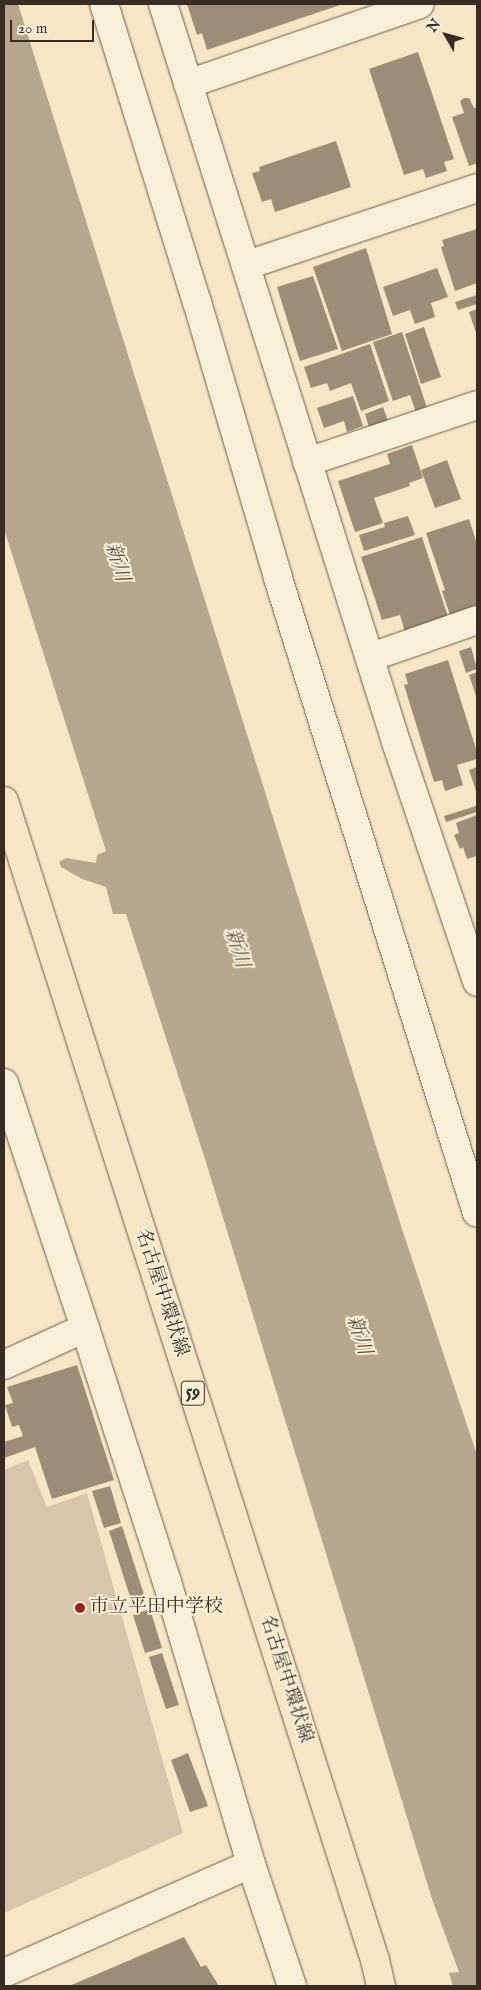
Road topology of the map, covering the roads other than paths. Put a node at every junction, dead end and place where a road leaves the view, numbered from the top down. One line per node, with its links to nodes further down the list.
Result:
1 (104, 4): 15 (street)
2 (163, 4): 4 (street)
3 (420, 4): 4 (street)
4 (188, 84): 6 (street)
5 (477, 188): 6 (street)
6 (246, 265): 8 (street)
7 (477, 405): 8 (street)
8 (307, 462): 10 (street)
9 (477, 620): 10 (street)
10 (371, 657): 12 (street)
11 (4, 801): 21 (main road, 名古屋中環状線 / 59)
12 (477, 982)
13 (4, 1083): 14 (street)
14 (8, 1115): 16 (street)
15 (477, 1214)
16 (85, 1328): 17 (street); 18 (street)
17 (4, 1364)
18 (251, 1864): 19 (street); 20 (street)
19 (4, 1973)
20 (292, 1986)
21 (381, 1986)

